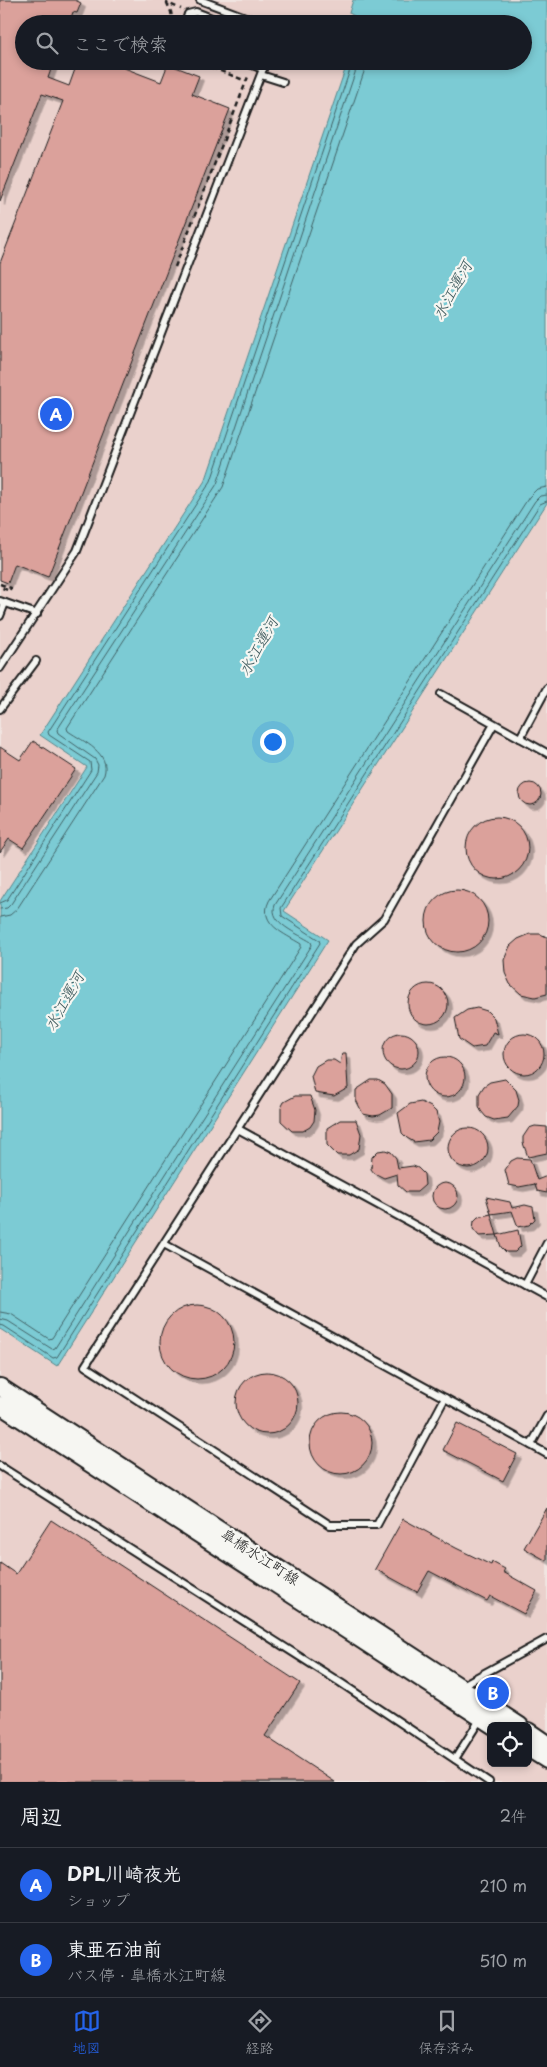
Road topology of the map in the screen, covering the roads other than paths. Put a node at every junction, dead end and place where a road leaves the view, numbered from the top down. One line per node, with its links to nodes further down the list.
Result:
1 (200, 0): 4 (lane)
2 (188, 15): 3 (lane)
3 (204, 15)
4 (240, 15)
5 (258, 70): 6 (lane)
6 (262, 72): 7 (lane); 9 (lane)
7 (283, 82)
8 (3, 602): 9 (lane); 10 (lane)
9 (37, 614): 12 (lane)
10 (0, 616)
11 (36, 661): 15 (lane)
12 (0, 668)
13 (547, 688): 17 (lane)
14 (441, 694): 16 (lane)
15 (0, 709)
16 (494, 724): 17 (lane); 19 (lane)
17 (520, 738): 18 (lane)
18 (547, 753)
19 (238, 1129): 21 (lane); 22 (lane)
20 (547, 1243): 22 (lane)
21 (164, 1244): 25 (lane); 25 (lane)
22 (525, 1285): 23 (lane)
23 (547, 1297)
24 (0, 1388): 32 (street, 皐橋水江町線)
25 (445, 1398): 28 (lane)
26 (0, 1405): 33 (street, 皐橋水江町線)
27 (547, 1416): 28 (lane)
28 (531, 1445): 29 (lane)
29 (547, 1454)
30 (0, 1466): 39 (lane)
31 (547, 1640): 32 (lane)
32 (460, 1687): 34 (street, 皐橋水江町線)
33 (488, 1722)
34 (514, 1722)
35 (487, 1723): 39 (lane)
36 (532, 1734): 37 (street)
37 (547, 1744)
38 (532, 1751): 40 (street)
39 (455, 1759): 41 (lane)
40 (547, 1760)
41 (489, 1782)

